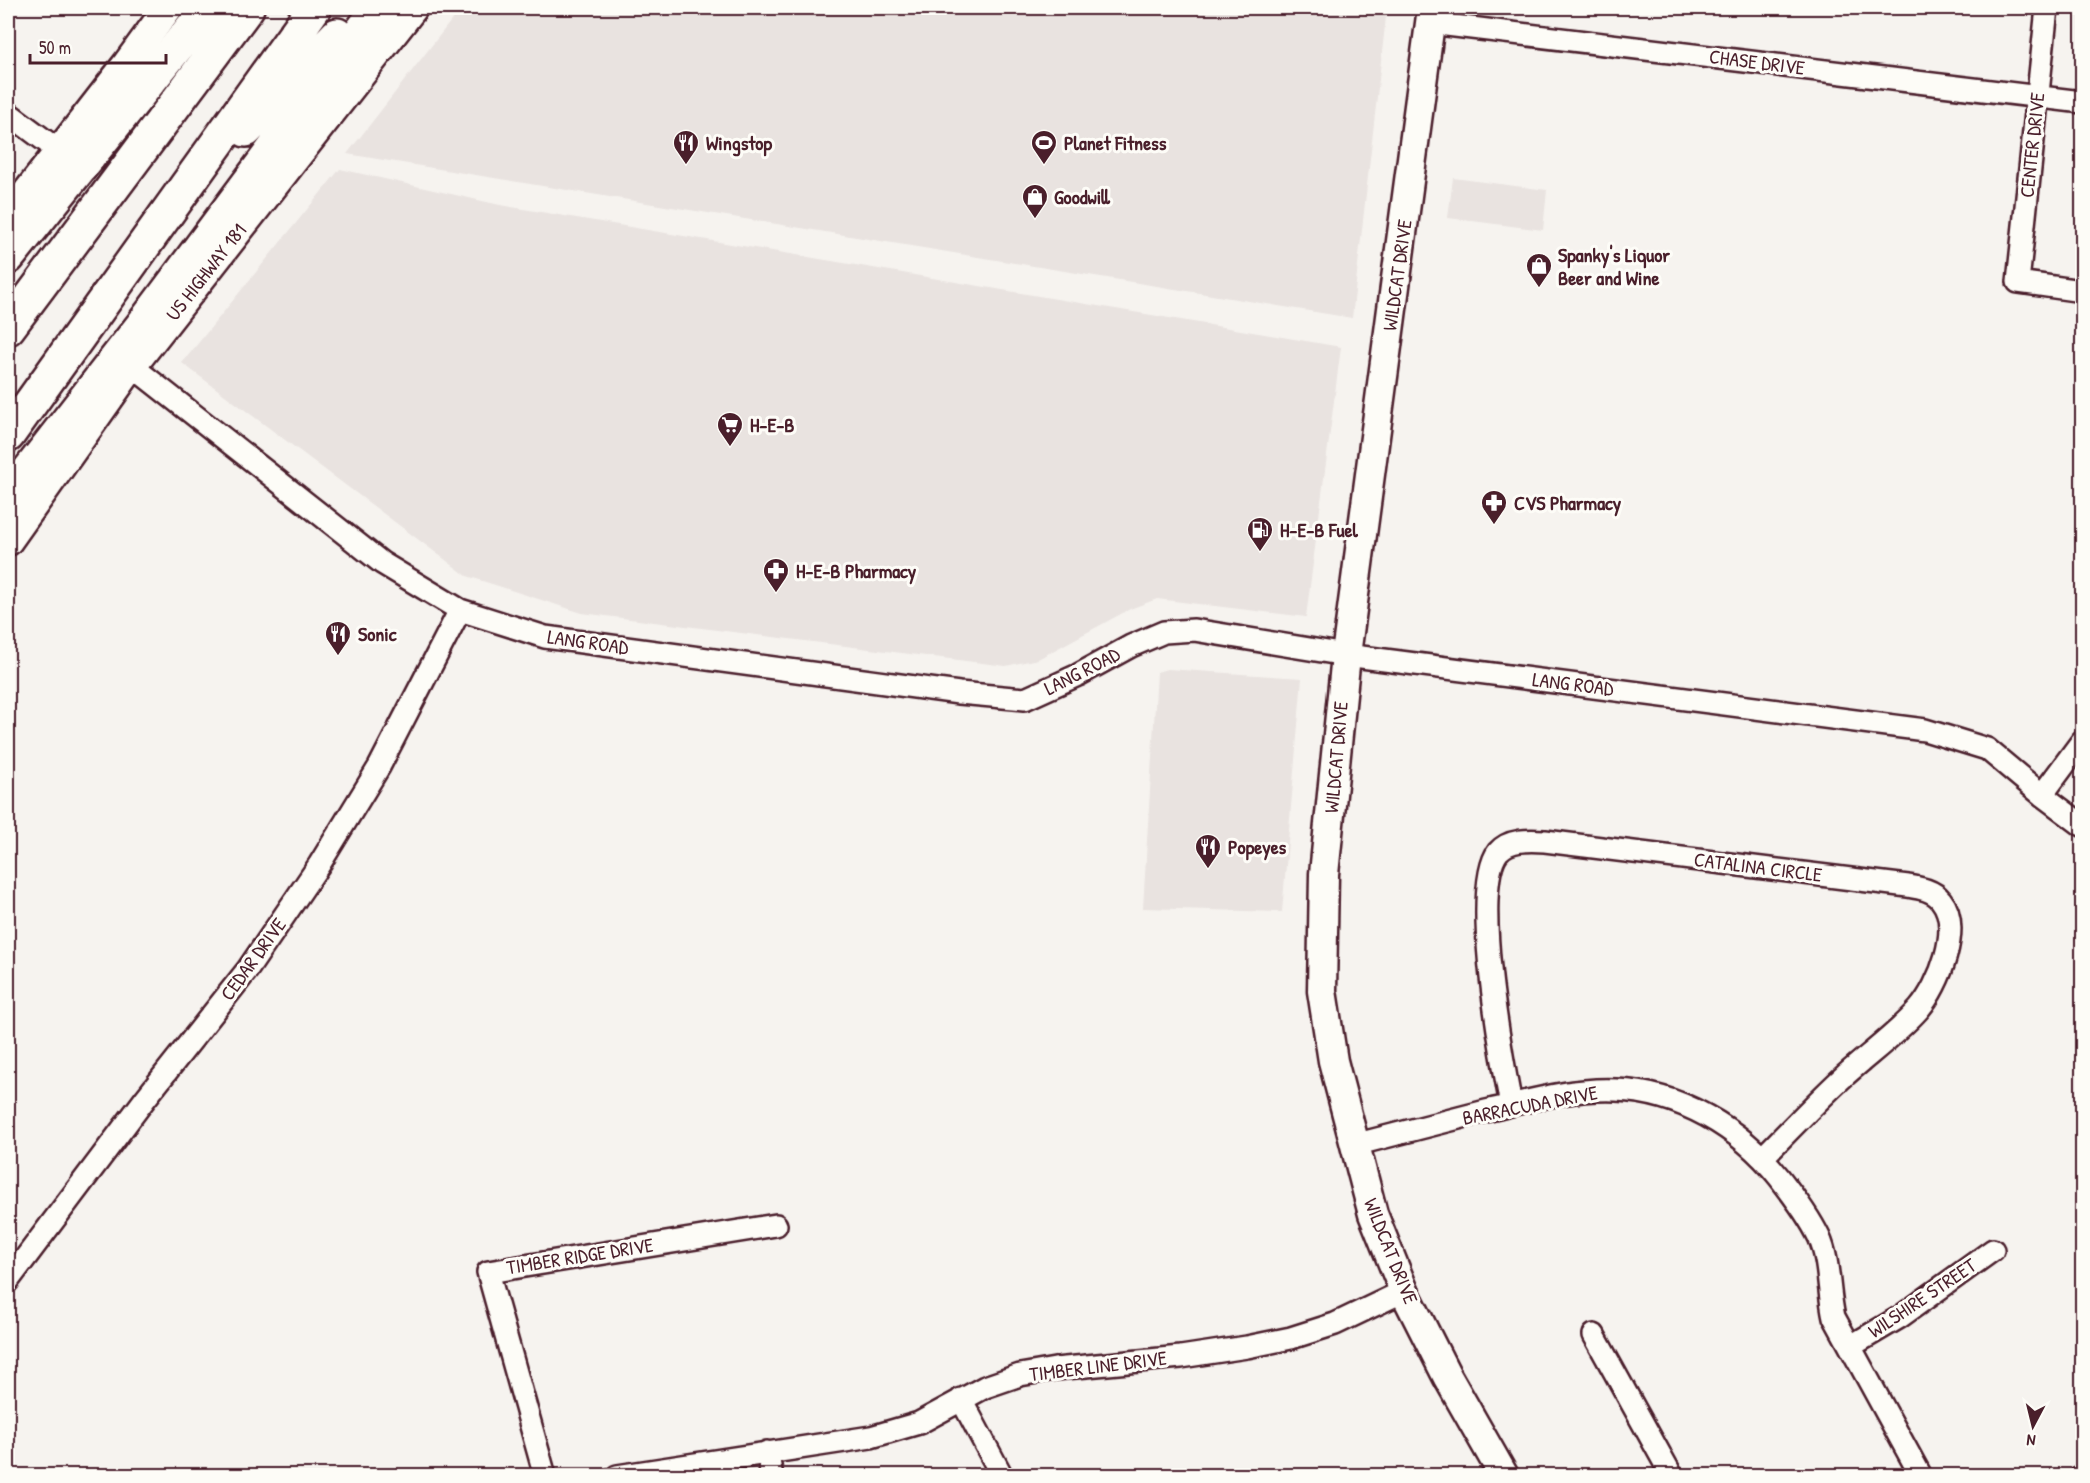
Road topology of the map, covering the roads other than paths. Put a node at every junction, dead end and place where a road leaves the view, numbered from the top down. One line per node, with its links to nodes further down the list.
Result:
1 (168, 8): 13 (main road)
2 (208, 8): 16 (highway)
3 (247, 8): 18 (highway)
4 (314, 8): 14 (highway)
5 (362, 8): 14 (highway)
6 (379, 8): 21 (highway)
7 (413, 8): 19 (main road, US HIGHWAY 181)
8 (2047, 8): 10 (street, CENTER DRIVE)
9 (1432, 15): 10 (street, CHASE DRIVE); 24 (main road, WILDCAT DRIVE)
10 (2037, 96): 11 (street, CHASE DRIVE); 17 (street, CENTER DRIVE)
11 (2082, 102)
12 (8, 113): 13 (street)
13 (59, 151): 15 (main road)
14 (164, 216): 20 (highway)
15 (8, 217)
16 (8, 257)
17 (2082, 291)
18 (8, 328)
19 (132, 366): 22 (main road, US HIGHWAY 181); 23 (street, LANG ROAD)
20 (8, 435)
21 (8, 498)
22 (8, 541)
23 (460, 610): 24 (street, LANG ROAD); 33 (street, CEDAR DRIVE)
24 (1346, 655): 26 (street, LANG ROAD); 29 (main road, WILDCAT DRIVE)
25 (2082, 741): 26 (street)
26 (2042, 795): 27 (street, LANG ROAD)
27 (2082, 825)
28 (1511, 1105): 29 (street, BARRACUDA DRIVE); 30 (street, BARRACUDA DRIVE); 30 (street, CATALINA CIRCLE)
29 (1354, 1145): 34 (main road, WILDCAT DRIVE)
30 (1763, 1157): 36 (street, BARRACUDA DRIVE)
31 (776, 1225): 39 (street, TIMBER RIDGE DRIVE)
32 (1993, 1250): 36 (street, WILSHIRE STREET)
33 (8, 1281)
34 (1404, 1291): 37 (street, TIMBER LINE DRIVE); 43 (main road, WILDCAT DRIVE)
35 (1594, 1335): 44 (street)
36 (1851, 1346): 45 (street, BARRACUDA DRIVE)
37 (962, 1400): 38 (street, TIMBER LINE DRIVE); 42 (street)
38 (767, 1452): 40 (street, TIMBER LINE DRIVE); 41 (street)
39 (545, 1476)
40 (617, 1476)
41 (772, 1476)
42 (1002, 1476)
43 (1504, 1476)
44 (1672, 1476)
45 (1921, 1476)

